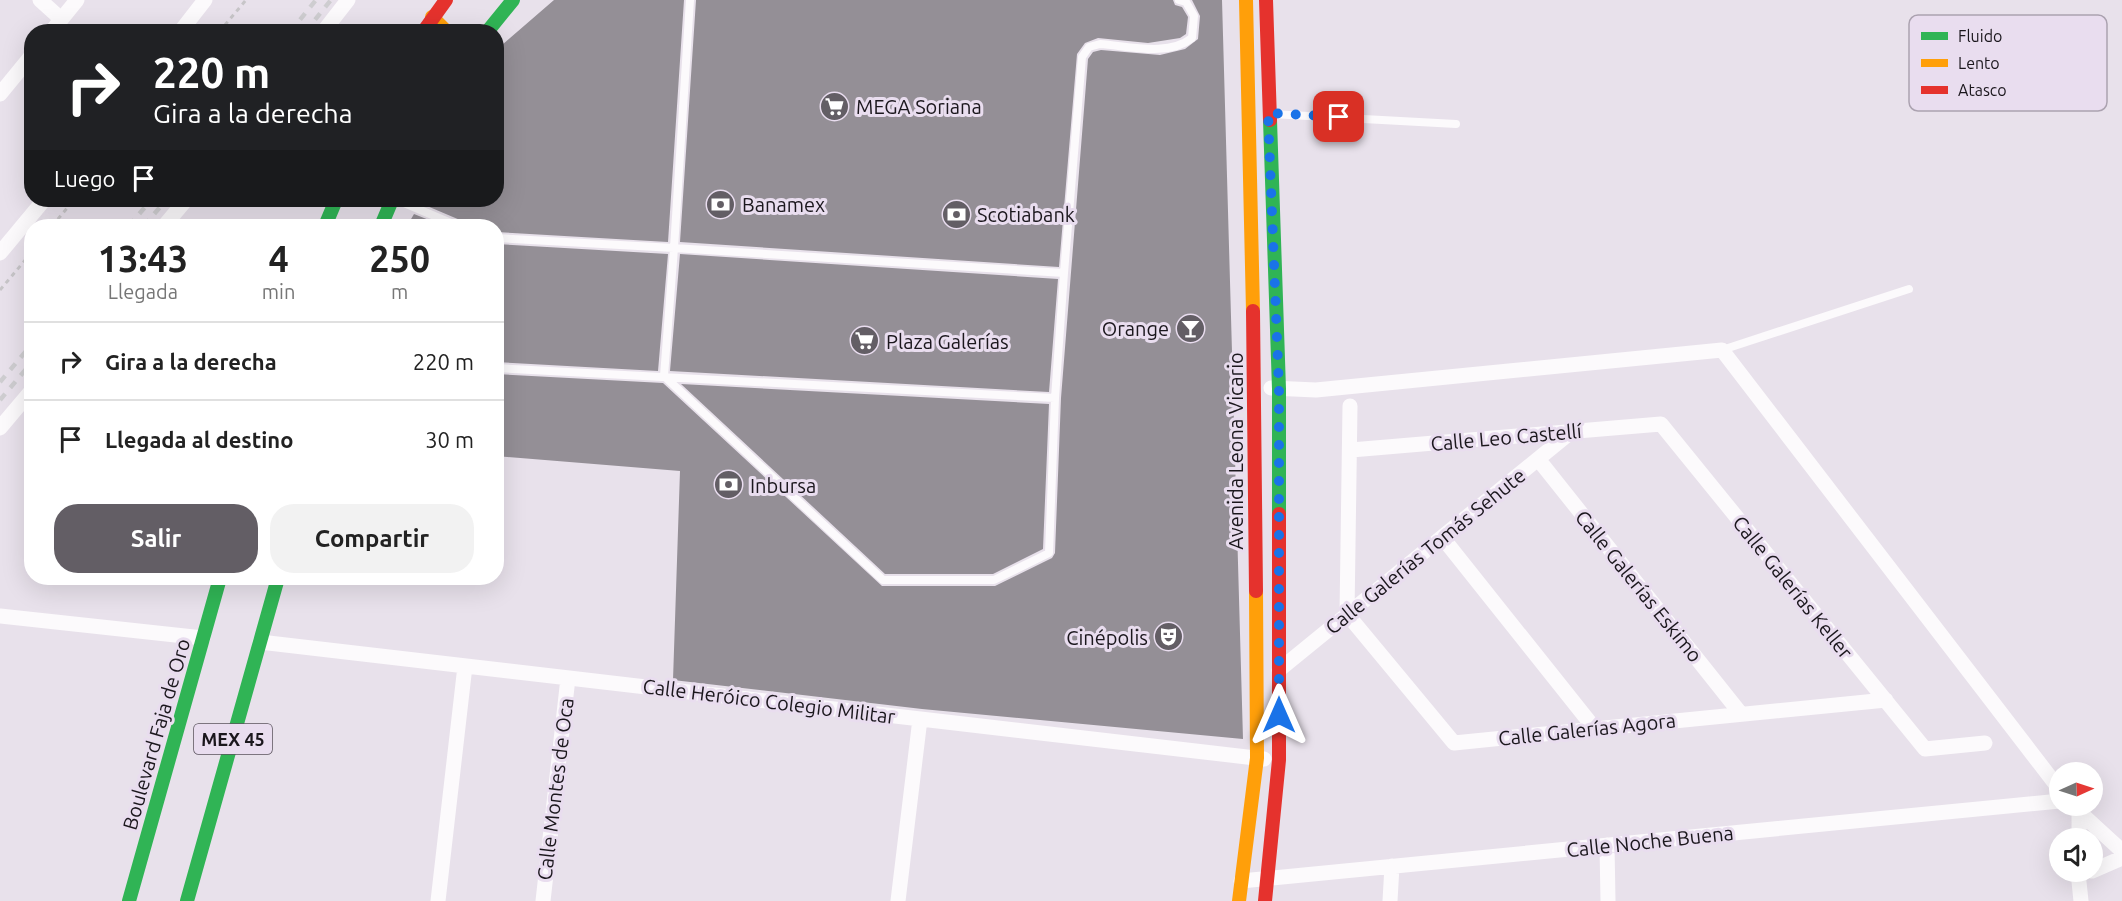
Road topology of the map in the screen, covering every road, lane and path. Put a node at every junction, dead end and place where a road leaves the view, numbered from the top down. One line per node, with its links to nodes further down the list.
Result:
1 (40, 0): 13 (street)
2 (76, 0): 13 (street)
3 (206, 0): 15 (street)
4 (246, 0): 16 (path)
5 (348, 0): 17 (street)
6 (446, 0): 12 (street)
7 (513, 0): 20 (street)
8 (690, 0): 36 (lane)
9 (1179, 0): 39 (lane)
10 (1246, 0): 23 (street, Avenida Leona Vicario)
11 (1266, 0): 24 (street)
12 (432, 16): 18 (street); 19 (street)
13 (61, 19): 14 (street)
14 (57, 24)
15 (186, 24)
16 (226, 24)
17 (329, 24)
18 (428, 24)
19 (440, 24)
20 (494, 24)
21 (24, 66): 22 (street)
22 (0, 94)
23 (1249, 112): 24 (lane); 45 (street, Avenida Leona Vicario)
24 (1268, 113): 25 (lane); 46 (street)
25 (1456, 124)
26 (38, 207): 30 (street)
27 (68, 207): 31 (path)
28 (180, 207): 32 (street)
29 (413, 207): 33 (lane)
30 (28, 219)
31 (58, 219)
32 (170, 219)
33 (442, 219)
34 (24, 224): 37 (street)
35 (504, 238): 36 (lane)
36 (674, 248): 39 (lane); 44 (lane)
37 (0, 253)
38 (24, 262): 41 (path)
39 (1064, 273): 47 (lane)
40 (1909, 289): 42 (lane)
41 (0, 290)
42 (1722, 350): 46 (street); 72 (street)
43 (504, 368): 44 (lane)
44 (664, 376): 47 (lane); 47 (lane)
45 (1255, 388): 46 (street); 70 (street, Avenida Leona Vicario)
46 (1279, 389): 63 (street)
47 (1055, 398)
48 (24, 400): 51 (street)
49 (1350, 406): 53 (street)
50 (1661, 424): 52 (street, Calle Leo Castellí); 65 (street, Calle Galerías Keller)
51 (0, 428)
52 (1571, 432): 53 (street, Calle Leo Castellí); 54 (street, Calle Galerías Tomás Sehute)
53 (1351, 450): 58 (street)
54 (1538, 459): 55 (street, Calle Galerías Tomás Sehute); 66 (street, Calle Galerías Eskimo)
55 (1442, 537): 58 (street, Calle Galerías Tomás Sehute); 68 (street)
56 (218, 585): 60 (street, Boulevard Faja de Oro / MEX 45)
57 (276, 585): 61 (street, MEX 45)
58 (1347, 614): 63 (street, Calle Galerías Tomás Sehute); 68 (street, Calle Galerías Agora)
59 (0, 616): 60 (street)
60 (203, 638): 83 (street, Boulevard Faja de Oro / MEX 45)
61 (260, 642): 62 (street, Calle Heróico Colegio Militar); 84 (street, MEX 45)
62 (465, 666): 64 (street, Calle Heróico Colegio Militar); 85 (street)
63 (1279, 670): 71 (street)
64 (568, 678): 67 (street, Calle Heróico Colegio Militar); 86 (street, Calle Montes de Oca)
65 (1886, 700): 66 (street, Calle Galerías Agora); 69 (street, Calle Galerías Keller)
66 (1741, 714): 68 (street, Calle Galerías Agora)
67 (920, 719): 70 (street, Calle Heróico Colegio Militar); 87 (street)
68 (1595, 729)
69 (1985, 743)
70 (1257, 758): 71 (street, Calle Heróico Colegio Militar); 81 (street, Avenida Leona Vicario)
71 (1279, 760): 80 (street)
72 (2049, 776)
73 (2049, 802): 75 (street, Calle Noche Buena)
74 (2085, 816): 76 (street)
75 (1607, 845): 78 (street, Calle Noche Buena); 91 (street)
76 (2122, 850)
77 (2122, 858): 79 (street)
78 (1392, 866): 80 (street, Calle Noche Buena); 90 (street)
79 (2103, 866)
80 (1266, 879): 81 (street, Calle Noche Buena); 89 (street)
81 (1241, 881): 88 (street, Avenida Leona Vicario)
82 (2084, 882): 92 (street)
83 (129, 901)
84 (187, 901)
85 (438, 901)
86 (543, 901)
87 (898, 901)
88 (1239, 901)
89 (1265, 901)
90 (1390, 901)
91 (1608, 901)
92 (2081, 901)

